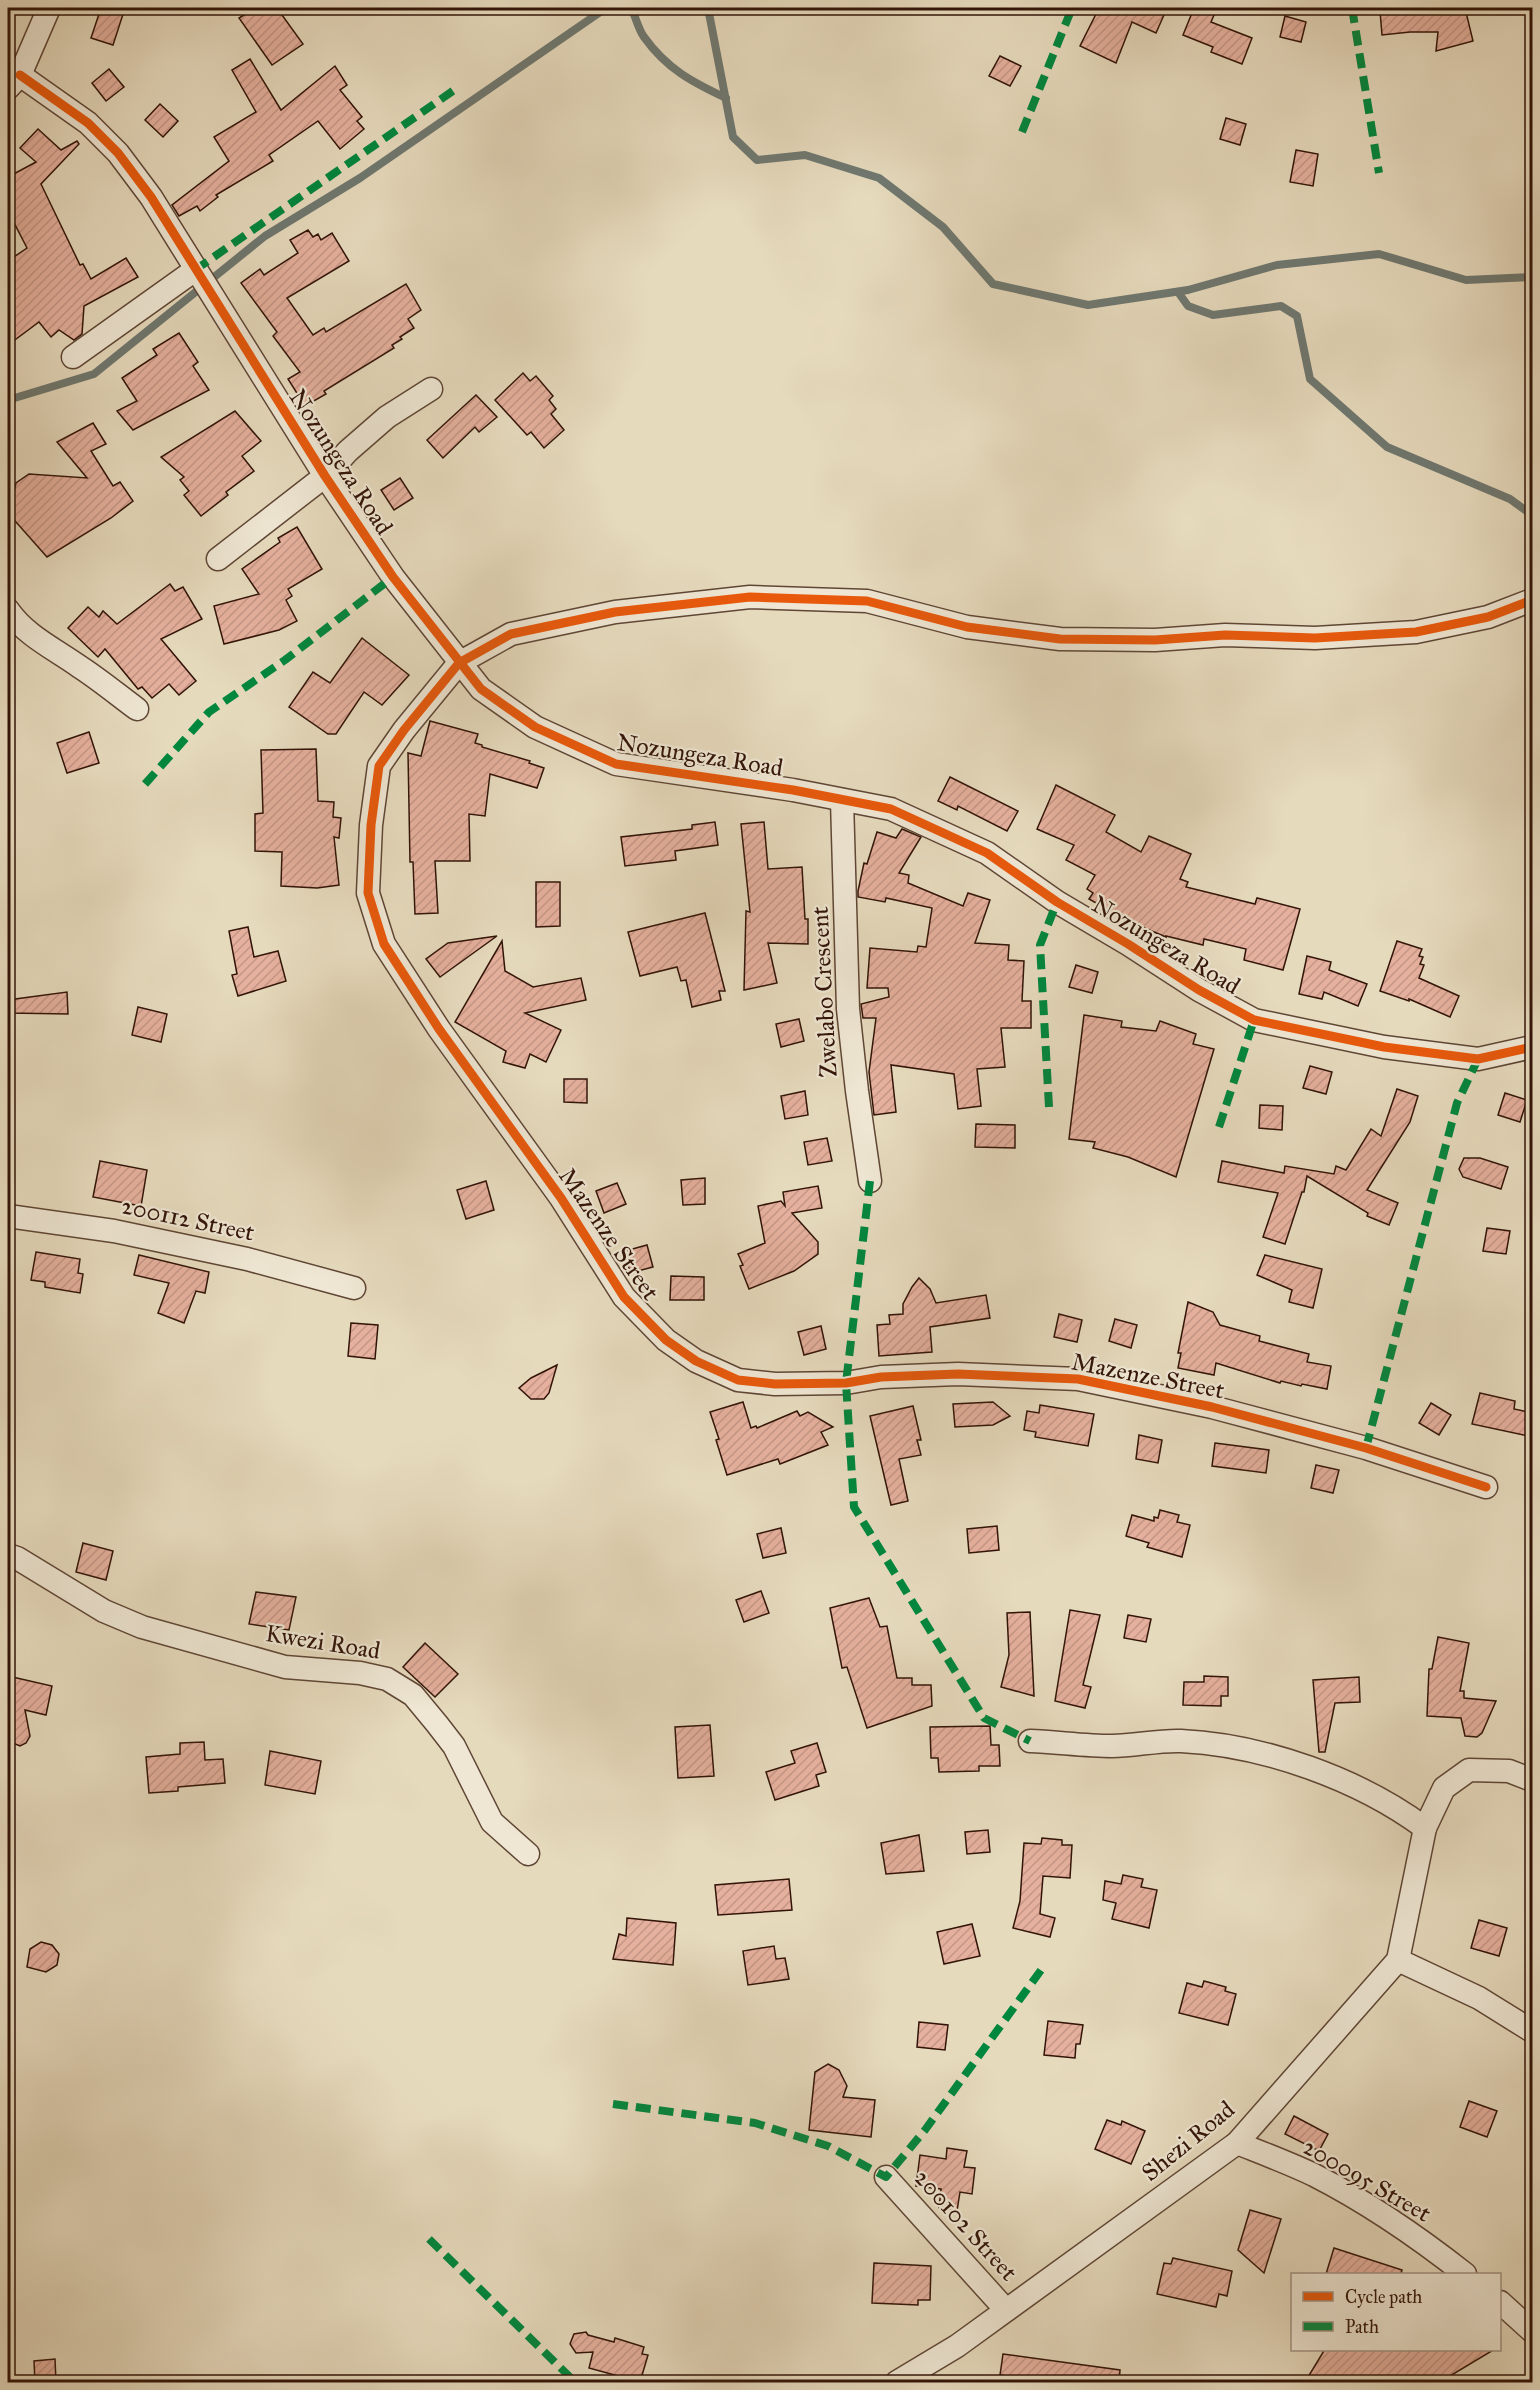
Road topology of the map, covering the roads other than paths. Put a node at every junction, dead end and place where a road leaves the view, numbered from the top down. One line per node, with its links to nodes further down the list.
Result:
1 (49, 8): 2 (street)
2 (14, 82): 3 (street, Nozungeza Road)
3 (195, 270): 4 (street); 6 (street, Nozungeza Road)
4 (73, 357)
5 (431, 389): 6 (street)
6 (325, 476): 7 (street, Nozungeza Road); 10 (street, Nozungeza Road)
7 (218, 559)
8 (1533, 600): 10 (street)
9 (8, 610): 11 (street)
10 (459, 663): 12 (street, Nozungeza Road); 17 (street, Mazenze Street)
11 (137, 709)
12 (842, 800): 13 (street, Nozungeza Road); 14 (street, Zwelabo Crescent)
13 (1533, 1047)
14 (870, 1181)
15 (8, 1216): 16 (street, 200112 Street)
16 (354, 1288)
17 (1486, 1487)
18 (8, 1556): 22 (street, Kwezi Road)
19 (1030, 1741): 21 (street)
20 (1533, 1780): 21 (street)
21 (1425, 1828): 23 (street, Shezi Road)
22 (528, 1854)
23 (1398, 1960): 24 (street); 25 (street, Shezi Road)
24 (1533, 2031)
25 (1237, 2143): 27 (street, 200095 Street); 29 (street, Shezi Road)
26 (886, 2177): 29 (street, 200102 Street)
27 (1464, 2273)
28 (1501, 2303): 30 (street)
29 (1006, 2310): 31 (street, Shezi Road)
30 (1533, 2331)
31 (897, 2382)

